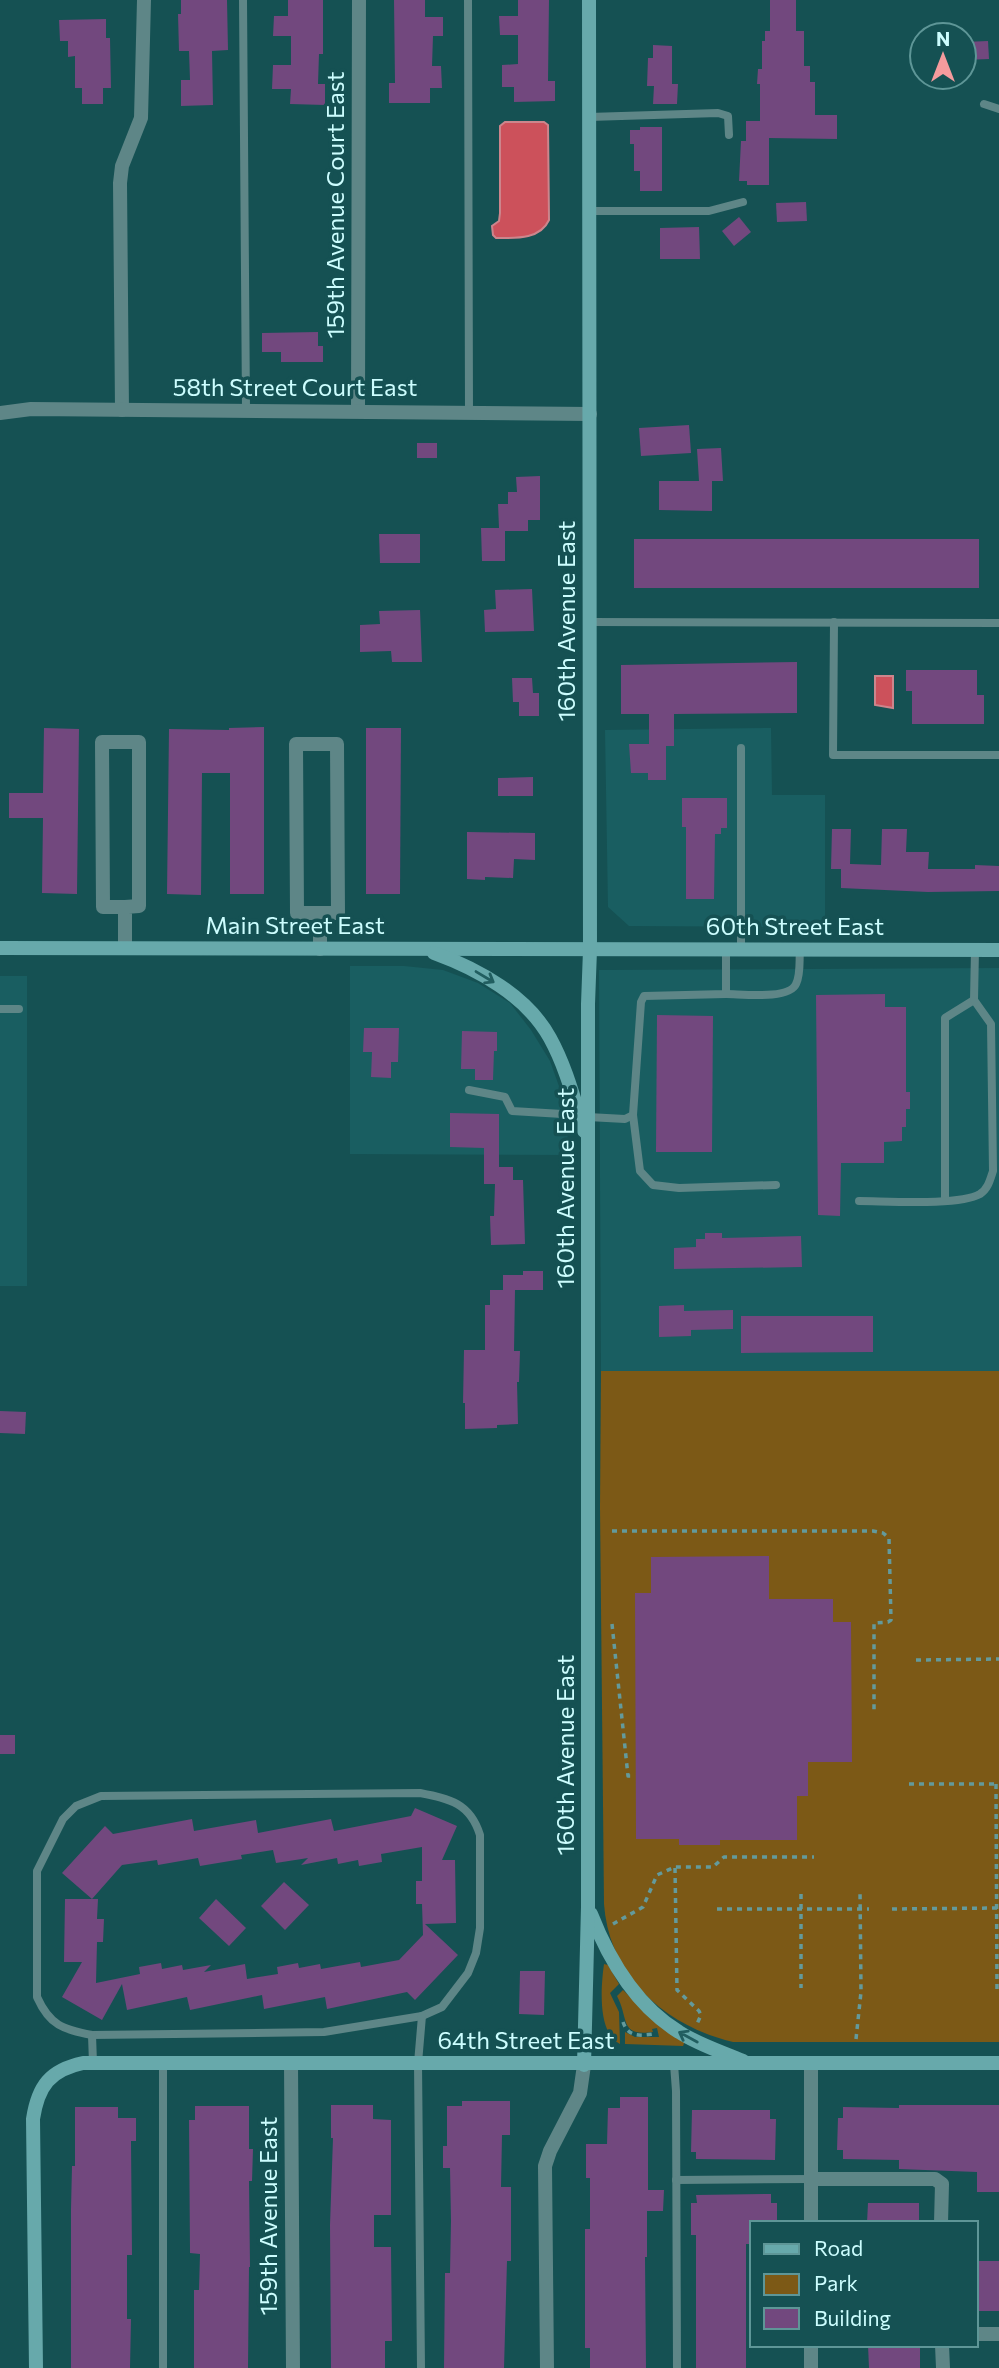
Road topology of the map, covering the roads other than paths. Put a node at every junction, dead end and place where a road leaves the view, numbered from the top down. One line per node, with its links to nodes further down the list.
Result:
1 (144, 0): 12 (street)
2 (243, 0): 13 (lane)
3 (359, 0): 14 (street, 159th Avenue Court East)
4 (468, 0): 15 (lane)
5 (589, 0): 8 (street, 160th Avenue East)
6 (985, 104): 7 (lane)
7 (999, 109)
8 (589, 117): 9 (lane); 11 (street, 160th Avenue East)
9 (729, 135)
10 (743, 202): 11 (lane)
11 (589, 212): 17 (street, 160th Avenue East)
12 (122, 410): 13 (street, 58th Street Court East); 16 (street, 58th Street Court East)
13 (246, 410): 14 (street, 58th Street Court East)
14 (358, 411): 15 (street, 58th Street Court East)
15 (469, 412): 17 (street, 58th Street Court East)
16 (0, 413)
17 (590, 414): 18 (street, 160th Avenue East)
18 (590, 622): 19 (lane); 29 (street, 160th Avenue East)
19 (834, 622): 20 (lane); 22 (lane)
20 (999, 623)
21 (741, 748): 31 (lane)
22 (999, 755)
23 (124, 907): 23 (street); 26 (street)
24 (320, 913): 24 (street); 27 (street)
25 (0, 948): 26 (street, Main Street East)
26 (125, 948): 27 (street, Main Street East)
27 (320, 949): 28 (street, Main Street East)
28 (422, 949): 29 (street, Main Street East); 41 (street, one-way to 41)
29 (590, 950): 30 (street, 60th Street East); 41 (street, 160th Avenue East)
30 (726, 950): 31 (street, 60th Street East); 35 (lane)
31 (741, 950): 32 (street, 60th Street East)
32 (800, 950): 33 (street, 60th Street East); 35 (lane)
33 (975, 950): 34 (street, 60th Street East); 36 (lane)
34 (999, 950)
35 (726, 994): 40 (lane)
36 (974, 1000): 43 (lane); 43 (lane)
37 (0, 1009): 38 (lane)
38 (19, 1009)
39 (469, 1090): 41 (lane)
40 (634, 1115): 41 (lane); 42 (lane)
41 (584, 1116): 45 (street, 160th Avenue East)
42 (776, 1185)
43 (945, 1200): 44 (lane)
44 (859, 1201)
45 (588, 1907): 53 (street, 160th Avenue East); 55 (street, one-way to 45)
46 (422, 2017): 47 (lane); 47 (lane); 51 (lane)
47 (92, 2035): 48 (lane)
48 (93, 2063): 49 (street, 64th Street East); 65 (street, 64th Street East)
49 (163, 2063): 50 (street, 64th Street East); 66 (lane)
50 (291, 2063): 51 (street, 64th Street East); 67 (street, 159th Avenue East)
51 (418, 2063): 53 (street, 64th Street East); 68 (lane)
52 (999, 2063): 56 (street, 64th Street East)
53 (584, 2064): 54 (street, 64th Street East); 69 (street, 160th Avenue East)
54 (674, 2064): 55 (street, 64th Street East); 58 (lane)
55 (751, 2064): 56 (street, 64th Street East)
56 (811, 2064): 57 (street)
57 (811, 2179): 58 (lane); 59 (street); 60 (street)
58 (676, 2180): 70 (lane)
59 (811, 2221)
60 (941, 2221)
61 (978, 2334): 62 (street)
62 (999, 2334)
63 (811, 2347): 71 (street)
64 (942, 2347): 72 (street)
65 (36, 2368)
66 (163, 2368)
67 (293, 2368)
68 (421, 2368)
69 (547, 2368)
70 (677, 2368)
71 (811, 2368)
72 (943, 2368)

